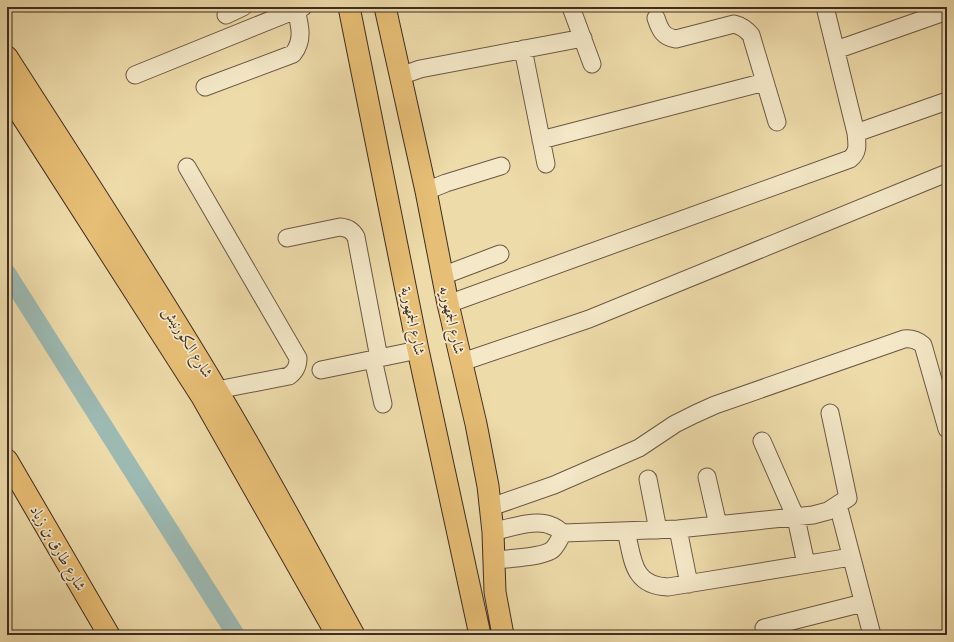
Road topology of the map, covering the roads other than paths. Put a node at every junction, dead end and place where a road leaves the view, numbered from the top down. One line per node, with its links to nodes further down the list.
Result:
1 (243, 7): 8 (street)
2 (349, 7): 33 (main road, شارع الجمهورية)
3 (384, 7): 16 (main road, شارع الجمهوريه)
4 (824, 7): 12 (street)
5 (300, 8): 15 (street); 18 (street)
6 (572, 10): 10 (street)
7 (947, 10): 12 (street)
8 (226, 14)
9 (656, 18): 17 (street)
10 (583, 38): 11 (street); 14 (street)
11 (523, 49): 16 (street); 23 (street)
12 (836, 50): 22 (street)
13 (7, 57): 37 (main road, شارع الكورنيش)
14 (592, 64)
15 (135, 75)
16 (400, 76): 28 (main road, شارع الجمهوريه)
17 (765, 82): 21 (street); 23 (street)
18 (205, 88)
19 (7, 93): 61 (main road, شارع الكورنيش)
20 (947, 101): 22 (street)
21 (777, 122)
22 (856, 133): 32 (street)
23 (541, 140): 24 (street)
24 (546, 164)
25 (501, 166): 28 (street)
26 (187, 167): 37 (street)
27 (947, 173): 35 (street)
28 (426, 191): 31 (main road, شارع الجمهوريه)
29 (287, 238): 34 (street)
30 (500, 254): 31 (street)
31 (442, 276): 32 (main road, شارع الجمهوريه)
32 (448, 304): 35 (main road, شارع الجمهوريه)
33 (418, 350): 34 (street); 63 (main road, شارع الجمهورية)
34 (376, 359): 36 (street); 38 (street)
35 (462, 362): 46 (main road, شارع الجمهوريه)
36 (321, 370)
37 (217, 390): 62 (main road, شارع الكورنيش)
38 (383, 404)
39 (830, 413): 45 (street)
40 (947, 429): 46 (street)
41 (762, 441): 47 (street)
42 (7, 460): 60 (main road, شارع طارق بن زياد)
43 (707, 477): 48 (street)
44 (648, 479): 50 (street)
45 (838, 505): 47 (street); 54 (street)
46 (491, 507): 52 (main road, شارع الجمهوريه)
47 (796, 518): 48 (street); 56 (street)
48 (718, 525): 49 (street)
49 (678, 529): 50 (street); 57 (street)
50 (658, 530): 51 (street)
51 (626, 531): 53 (street); 57 (street)
52 (493, 532): 53 (street); 55 (main road, شارع الجمهوريه)
53 (563, 533): 55 (street)
54 (851, 557): 56 (street); 58 (street)
55 (493, 560): 64 (main road, شارع الجمهوريه)
56 (806, 564): 57 (street)
57 (689, 584)
58 (863, 603): 59 (street); 65 (street)
59 (764, 628)
60 (109, 635)
61 (337, 635)
62 (354, 635)
63 (480, 635)
64 (503, 635)
65 (872, 635)

